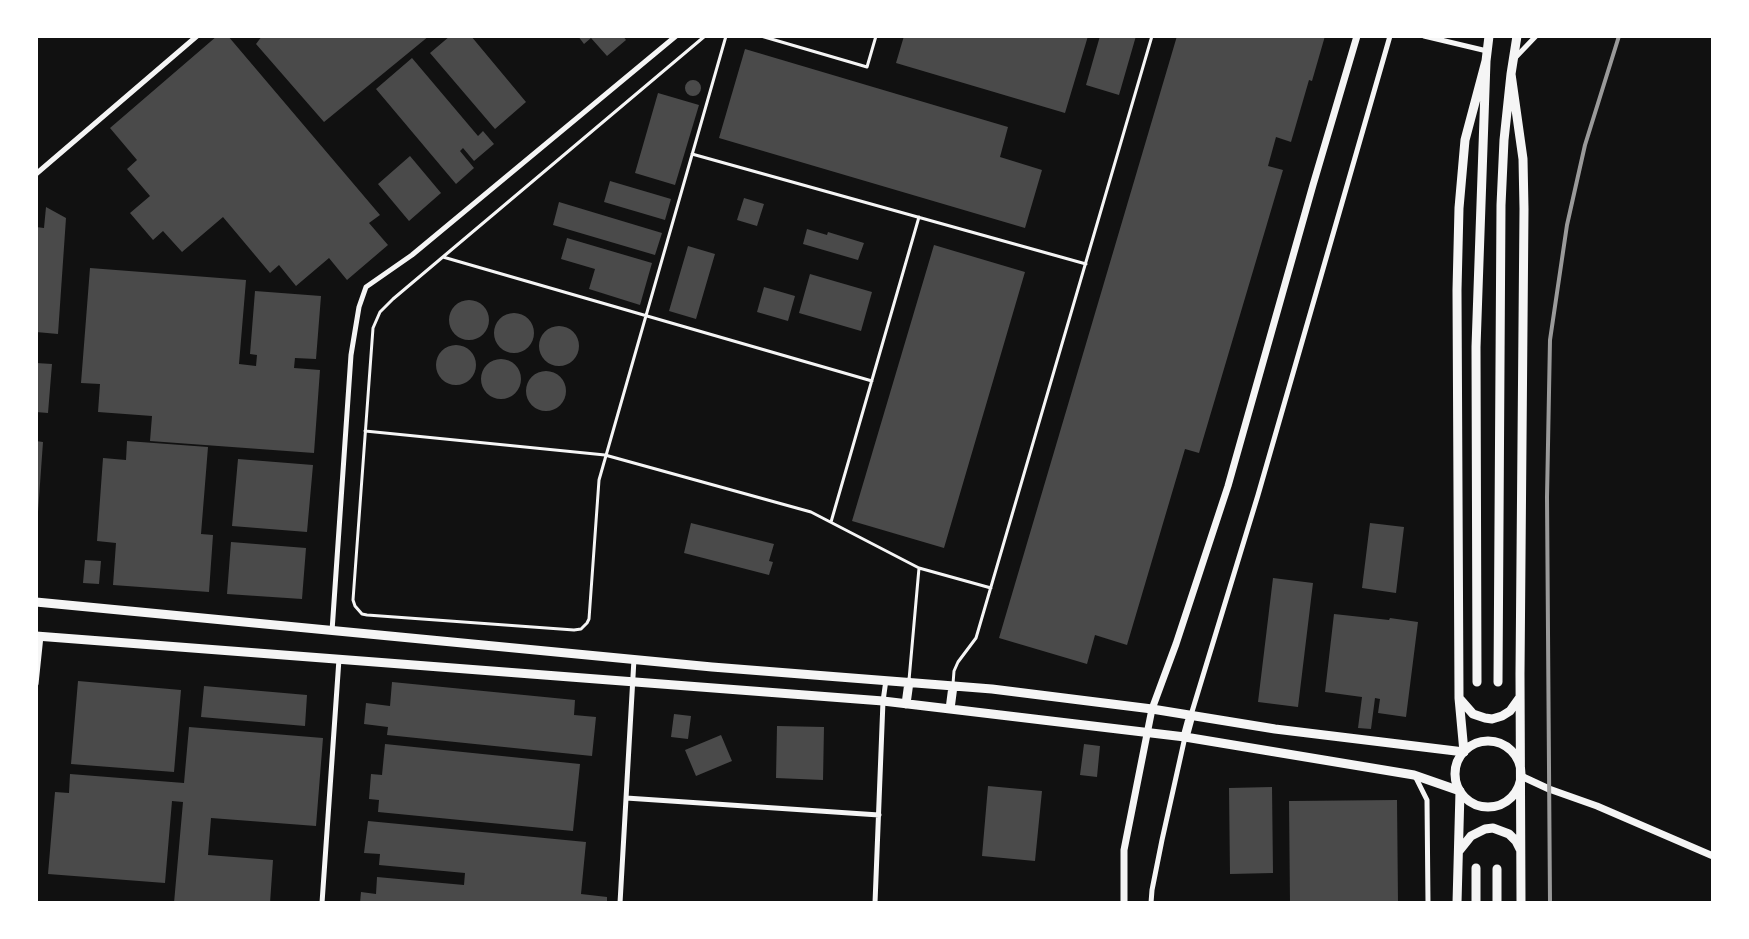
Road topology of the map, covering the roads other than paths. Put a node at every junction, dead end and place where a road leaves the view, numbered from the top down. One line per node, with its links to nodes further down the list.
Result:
1 (197, 36): 19 (street)
2 (676, 36): 31 (street)
3 (705, 36): 21 (lane)
4 (726, 36): 18 (lane)
5 (761, 36): 14 (lane)
6 (876, 36): 14 (lane)
7 (1152, 36): 22 (lane)
8 (1357, 36): 47 (street)
9 (1390, 36): 48 (street)
10 (1425, 36): 15 (street)
11 (1490, 36): 15 (main road)
12 (1518, 36): 16 (main road)
13 (1536, 36): 16 (street)
14 (769, 37)
15 (1487, 56): 36 (main road); 43 (main road)
16 (1513, 59): 17 (main road)
17 (1511, 74): 39 (main road); 42 (main road)
18 (692, 154): 20 (lane); 23 (lane)
19 (36, 174)
20 (919, 217): 22 (lane); 24 (lane)
21 (443, 257): 23 (lane); 25 (lane)
22 (1086, 264): 29 (lane)
23 (646, 315): 24 (lane); 26 (lane)
24 (872, 381): 27 (lane)
25 (365, 431): 26 (lane); 26 (lane)
26 (605, 455): 27 (lane)
27 (831, 522): 28 (lane)
28 (919, 568): 29 (lane); 38 (lane)
29 (991, 588): 41 (lane)
30 (36, 602): 31 (main road)
31 (332, 631): 34 (main road)
32 (38, 636): 33 (main road); 40 (street)
33 (339, 659): 37 (main road); 62 (street)
34 (634, 659): 35 (main road); 37 (street)
35 (886, 680): 38 (main road); 44 (street)
36 (1477, 681)
37 (632, 682): 44 (main road); 55 (street)
38 (909, 682): 41 (main road); 45 (main road)
39 (1498, 682)
40 (36, 684)
41 (952, 686): 46 (main road); 47 (main road)
42 (1520, 697): 43 (main road); 53 (main road)
43 (1459, 698): 51 (main road)
44 (883, 701): 45 (main road); 56 (street)
45 (906, 704): 46 (main road)
46 (950, 709): 49 (main road)
47 (1152, 709): 48 (main road); 49 (street)
48 (1191, 715): 50 (main road); 51 (main road)
49 (1147, 732): 50 (main road); 65 (street)
50 (1185, 737): 52 (main road); 66 (street)
51 (1464, 752): 53 (main road); 54 (main road)
52 (1414, 775): 54 (main road); 67 (street)
53 (1521, 776): 54 (main road); 57 (main road); 59 (street)
54 (1460, 791): 58 (main road)
55 (626, 798): 56 (street); 63 (street)
56 (879, 815): 64 (street)
57 (1521, 851): 58 (main road); 71 (main road)
58 (1458, 853): 68 (main road)
59 (1713, 856)
60 (1476, 868): 69 (main road)
61 (1497, 868): 70 (main road)
62 (322, 903)
63 (620, 903)
64 (875, 903)
65 (1124, 903)
66 (1151, 903)
67 (1428, 903)
68 (1457, 903)
69 (1476, 903)
70 (1497, 903)
71 (1521, 903)

